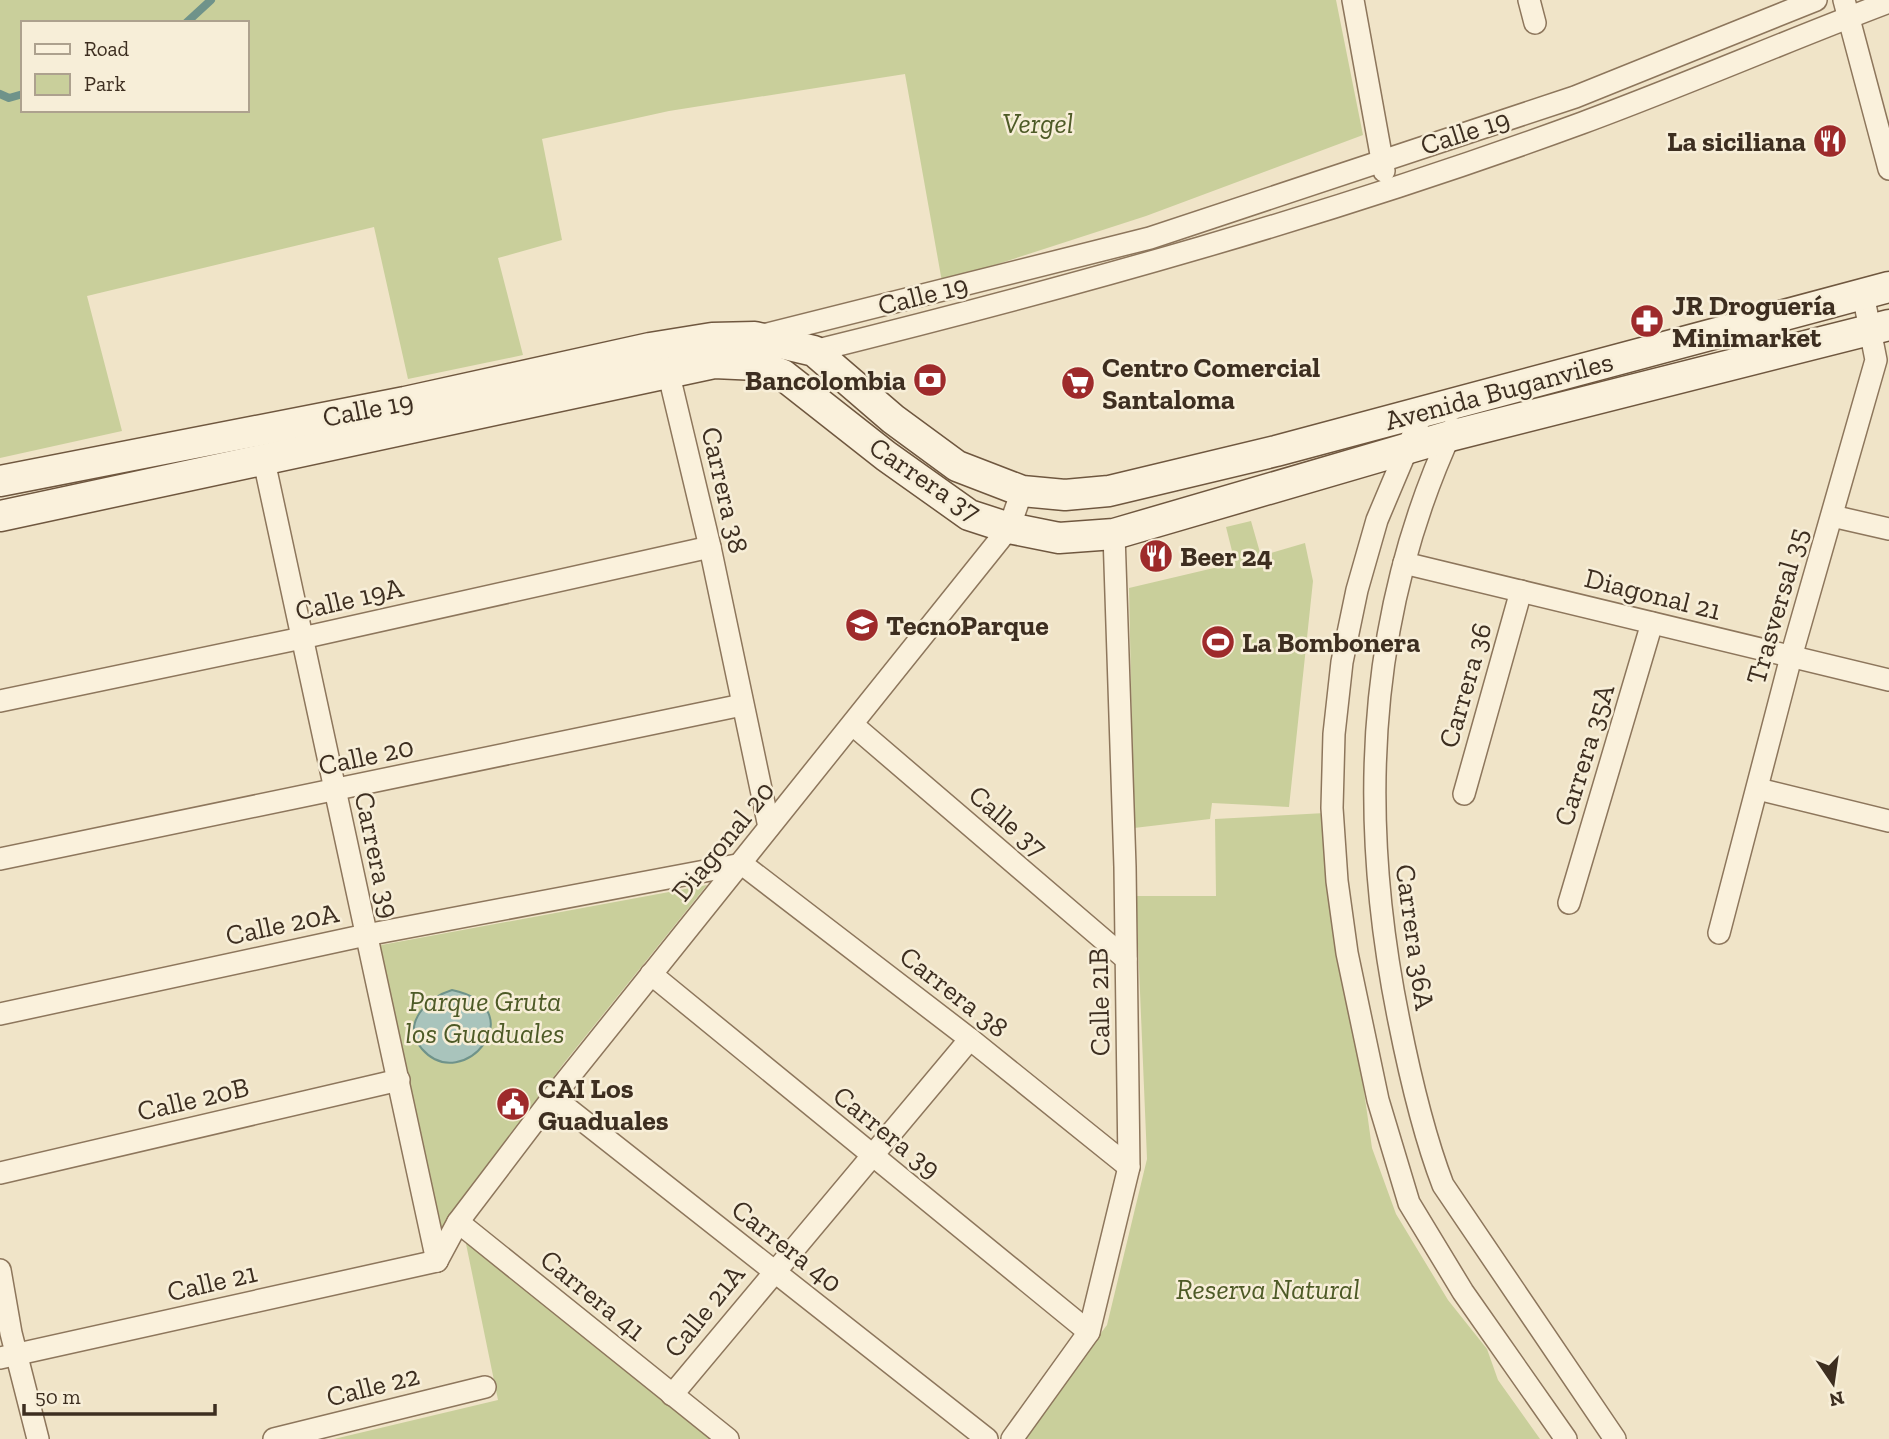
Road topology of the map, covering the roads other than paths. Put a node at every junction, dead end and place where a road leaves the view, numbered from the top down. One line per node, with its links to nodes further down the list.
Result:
1 (1353, 0): 7 (street)
2 (1529, 0): 6 (street)
3 (1816, 0): 7 (street, Calle 19)
4 (1889, 2): 5 (street, Calle 19)
5 (1847, 8): 8 (street); 9 (street, Calle 19)
6 (1535, 23)
7 (1381, 159): 9 (street); 12 (street, Calle 19)
8 (1889, 169)
9 (1388, 190): 13 (street, Calle 19)
10 (1876, 291): 11 (street, Trasversal 35); 16 (main road, Avenida Buganviles)
11 (1880, 328): 14 (street, Trasversal 35); 18 (main road, Avenida Buganviles)
12 (757, 351): 13 (main road, Carrera 37); 15 (main road, Calle 19); 21 (main road, Calle 19); 26 (main road, Carrera 37)
13 (814, 351): 22 (main road, Carrera 37)
14 (1883, 362): 25 (street, Trasversal 35)
15 (668, 371): 20 (main road, Calle 19); 29 (street, Carrera 38)
16 (1467, 399): 17 (main road, Avenida Buganviles); 18 (street, Carrera 36A)
17 (1423, 411): 19 (street); 23 (main road, Avenida Buganviles)
18 (1450, 436): 19 (main road, Avenida Buganviles); 30 (street, Carrera 36A)
19 (1404, 452): 28 (main road, Avenida Buganviles); 71 (street)
20 (264, 461): 24 (main road, Calle 19); 33 (street, Carrera 39)
21 (0, 481)
22 (1023, 491): 23 (main road, Carrera 37); 26 (street, Diagonal 20)
23 (1109, 491)
24 (0, 516)
25 (1832, 516): 27 (street); 34 (street, Trasversal 35)
26 (1009, 528): 28 (main road, Carrera 37); 38 (street, Diagonal 20)
27 (1889, 529)
28 (1114, 534): 49 (street, Calle 21B)
29 (710, 547): 33 (street, Calle 19A); 37 (street, Carrera 38)
30 (1405, 563): 31 (street, Diagonal 21); 72 (street, Carrera 36A)
31 (1521, 591): 32 (street, Diagonal 21); 41 (street, Carrera 36)
32 (1652, 623): 34 (street, Diagonal 21); 46 (street, Carrera 35A)
33 (302, 638): 36 (street, Calle 19A); 40 (street, Carrera 39)
34 (1791, 657): 35 (street, Diagonal 21); 39 (street, Trasversal 35)
35 (1889, 680)
36 (0, 701)
37 (742, 705): 40 (street, Calle 20); 43 (street, Carrera 38)
38 (853, 725): 43 (street, Diagonal 20); 49 (street, Calle 37)
39 (1758, 789): 42 (street); 47 (street, Trasversal 35)
40 (335, 791): 44 (street, Calle 20); 48 (street, Carrera 39)
41 (1464, 794)
42 (1889, 821)
43 (769, 827): 45 (street, Diagonal 20)
44 (0, 859)
45 (742, 864): 48 (street, Calle 20A); 50 (street, Diagonal 20); 52 (street, Carrera 38)
46 (1569, 903)
47 (1719, 933)
48 (366, 935): 51 (street, Calle 20A); 53 (street, Carrera 39)
49 (1126, 960): 56 (street, Calle 21B)
50 (651, 974): 54 (street, Diagonal 20); 55 (street, Carrera 39)
51 (0, 1014)
52 (970, 1039): 55 (street, Calle 21A); 56 (street, Carrera 38)
53 (399, 1080): 57 (street, Calle 20B); 59 (street, Carrera 39)
54 (553, 1097): 58 (street, Diagonal 20); 61 (street, Carrera 40)
55 (870, 1155): 61 (street, Calle 21A); 62 (street, Carrera 39)
56 (1129, 1167): 62 (street, Calle 21B)
57 (0, 1173)
58 (458, 1222): 59 (street); 65 (street, Carrera 41)
59 (437, 1261): 63 (street, Calle 21)
60 (0, 1270): 63 (street)
61 (773, 1270): 65 (street, Calle 21A); 69 (street, Carrera 40)
62 (1089, 1332): 70 (street, Calle 21B)
63 (9, 1357): 66 (street)
64 (485, 1387): 67 (street, Calle 22)
65 (672, 1395): 68 (street, Carrera 41)
66 (38, 1439)
67 (274, 1439)
68 (728, 1439)
69 (988, 1439)
70 (1012, 1439)
71 (1566, 1439)
72 (1615, 1439)

